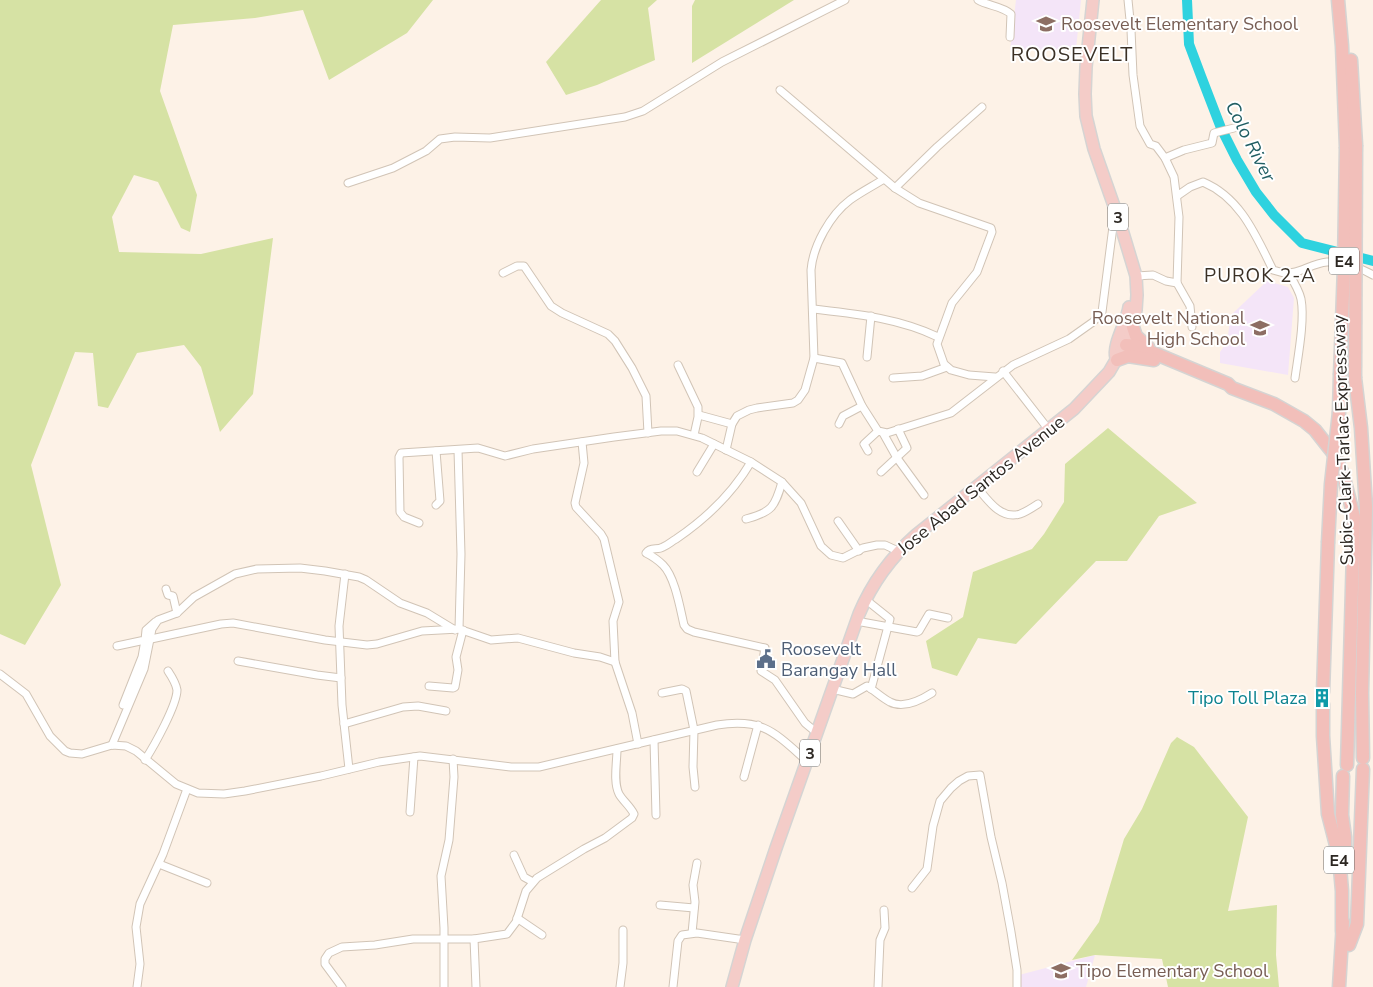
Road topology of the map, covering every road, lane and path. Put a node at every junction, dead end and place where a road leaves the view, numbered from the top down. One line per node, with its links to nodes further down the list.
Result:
1 (845, 0): 14 (street)
2 (978, 0): 7 (street)
3 (1093, 0): 17 (highway, Jose Abad Santos Avenue / 3)
4 (1128, 0): 12 (street)
5 (1338, 0): 11 (highway, Subic-Clark-Tarlac Expressway / E4)
6 (1347, 0): 11 (highway, Subic-Clark-Tarlac Expressway / E4)
7 (1010, 37)
8 (780, 90): 13 (street)
9 (982, 108): 15 (street)
10 (1232, 128): 12 (street)
11 (1351, 146): 122 (highway, Subic-Clark-Tarlac Expressway / E4, bridge); 128 (highway, Subic-Clark-Tarlac Expressway / E4, bridge)
12 (1165, 158): 16 (street)
13 (884, 179): 15 (street); 24 (street)
14 (348, 183)
15 (895, 188): 28 (street)
16 (1177, 196): 20 (street); 23 (street)
17 (1115, 208): 18 (highway, Jose Abad Santos Avenue / 3); 36 (street)
18 (1129, 254): 22 (highway, Jose Abad Santos Avenue / 3); 26 (highway, Jose Abad Santos Avenue / 3)
19 (503, 273): 47 (street)
20 (1290, 274): 21 (street); 39 (street)
21 (1373, 275)
22 (1136, 276): 23 (street); 26 (highway, Jose Abad Santos Avenue / 3)
23 (1177, 283): 27 (street)
24 (813, 309): 25 (street); 32 (street)
25 (871, 316): 28 (street); 30 (street)
26 (1130, 323): 29 (highway); 31 (highway, E4); 33 (highway, Jose Abad Santos Avenue / 3)
27 (1192, 327)
28 (938, 337): 35 (street)
29 (1126, 345): 31 (highway, E4); 33 (highway, Jose Abad Santos Avenue / 3)
30 (867, 357)
31 (1155, 357): 33 (highway, E4); 105 (highway, E4)
32 (814, 358): 40 (street); 42 (street)
33 (1117, 360): 45 (highway, Jose Abad Santos Avenue / 3)
34 (678, 366): 41 (street)
35 (947, 368): 37 (street); 38 (street)
36 (1003, 371): 37 (street); 45 (street)
37 (995, 377): 44 (street)
38 (894, 378)
39 (1295, 378)
40 (862, 406): 43 (street); 46 (street)
41 (699, 415): 42 (street); 48 (street)
42 (732, 424): 52 (street)
43 (839, 424)
44 (898, 429): 46 (street); 55 (street)
45 (1049, 430): 60 (highway, Jose Abad Santos Avenue / 3)
46 (881, 432): 53 (street); 55 (street)
47 (648, 433): 48 (street); 49 (street)
48 (694, 435): 50 (street)
49 (582, 442): 51 (street); 81 (street)
50 (714, 444): 52 (street); 57 (street)
51 (458, 450): 54 (street); 76 (street)
52 (726, 450): 56 (street)
53 (868, 450)
54 (436, 452): 63 (street); 66 (street)
55 (897, 458): 58 (street); 61 (street)
56 (751, 462): 59 (street); 95 (street)
57 (697, 472)
58 (882, 472)
59 (782, 482): 64 (street); 67 (street)
60 (976, 486): 62 (street); 68 (highway, Jose Abad Santos Avenue / 3)
61 (924, 495)
62 (1038, 504)
63 (436, 505)
64 (746, 519)
65 (838, 521): 67 (street)
66 (419, 523)
67 (858, 551): 68 (street)
68 (898, 551): 71 (highway, Jose Abad Santos Avenue / 3)
69 (345, 574): 72 (street); 76 (street); 78 (street)
70 (166, 589): 72 (street)
71 (865, 599): 74 (highway, Jose Abad Santos Avenue / 3); 75 (street)
72 (177, 613): 77 (street)
73 (948, 618): 75 (street)
74 (856, 621): 75 (street); 86 (highway, Jose Abad Santos Avenue / 3)
75 (888, 627): 87 (street)
76 (459, 630): 78 (street); 81 (street); 85 (street)
77 (148, 640): 78 (street); 79 (street); 90 (street); 98 (street)
78 (340, 642): 84 (street)
79 (117, 646)
80 (238, 661): 84 (street)
81 (615, 662): 97 (street)
82 (168, 671): 102 (street)
83 (0, 674): 98 (street)
84 (340, 678): 92 (street)
85 (430, 686)
86 (832, 689): 87 (street); 95 (highway, Jose Abad Santos Avenue / 3)
87 (871, 689): 88 (street)
88 (932, 693)
89 (662, 694): 94 (street)
90 (123, 705)
91 (446, 711): 92 (street)
92 (344, 724): 104 (street)
93 (758, 725): 94 (street); 103 (street); 106 (street)
94 (694, 730): 96 (street); 107 (street)
95 (817, 733): 103 (highway, Jose Abad Santos Avenue / 3)
96 (654, 740): 97 (street); 110 (street)
97 (638, 744): 99 (street)
98 (112, 745): 102 (street)
99 (617, 749): 101 (street); 114 (street)
100 (414, 757): 101 (street); 104 (street); 109 (street)
101 (453, 759): 126 (street)
102 (145, 760): 108 (street)
103 (807, 761): 127 (highway, Jose Abad Santos Avenue / 3)
104 (349, 769): 108 (street)
105 (1345, 770): 122 (highway, E4); 128 (highway, E4)
106 (744, 777)
107 (695, 788)
108 (187, 790): 113 (street)
109 (410, 812)
110 (656, 815)
111 (514, 855): 114 (street)
112 (697, 863): 118 (street)
113 (159, 864): 115 (street); 129 (street)
114 (533, 882): 120 (street)
115 (207, 883)
116 (912, 888): 137 (street)
117 (660, 905): 118 (street)
118 (694, 908): 123 (street)
119 (884, 910): 136 (street)
120 (517, 918): 124 (street); 125 (street)
121 (623, 930): 133 (street)
122 (1342, 931): 138 (highway, E4)
123 (692, 933): 127 (street); 134 (street)
124 (542, 935)
125 (474, 938): 126 (street); 132 (street)
126 (443, 939): 130 (street); 131 (street)
127 (745, 940): 135 (highway, Jose Abad Santos Avenue / 3)
128 (1349, 945): 139 (highway, E4)
129 (137, 987)
130 (342, 987)
131 (444, 987)
132 (476, 987)
133 (620, 987)
134 (673, 987)
135 (732, 987)
136 (878, 987)
137 (1017, 987)
138 (1339, 987)
139 (1348, 987)

